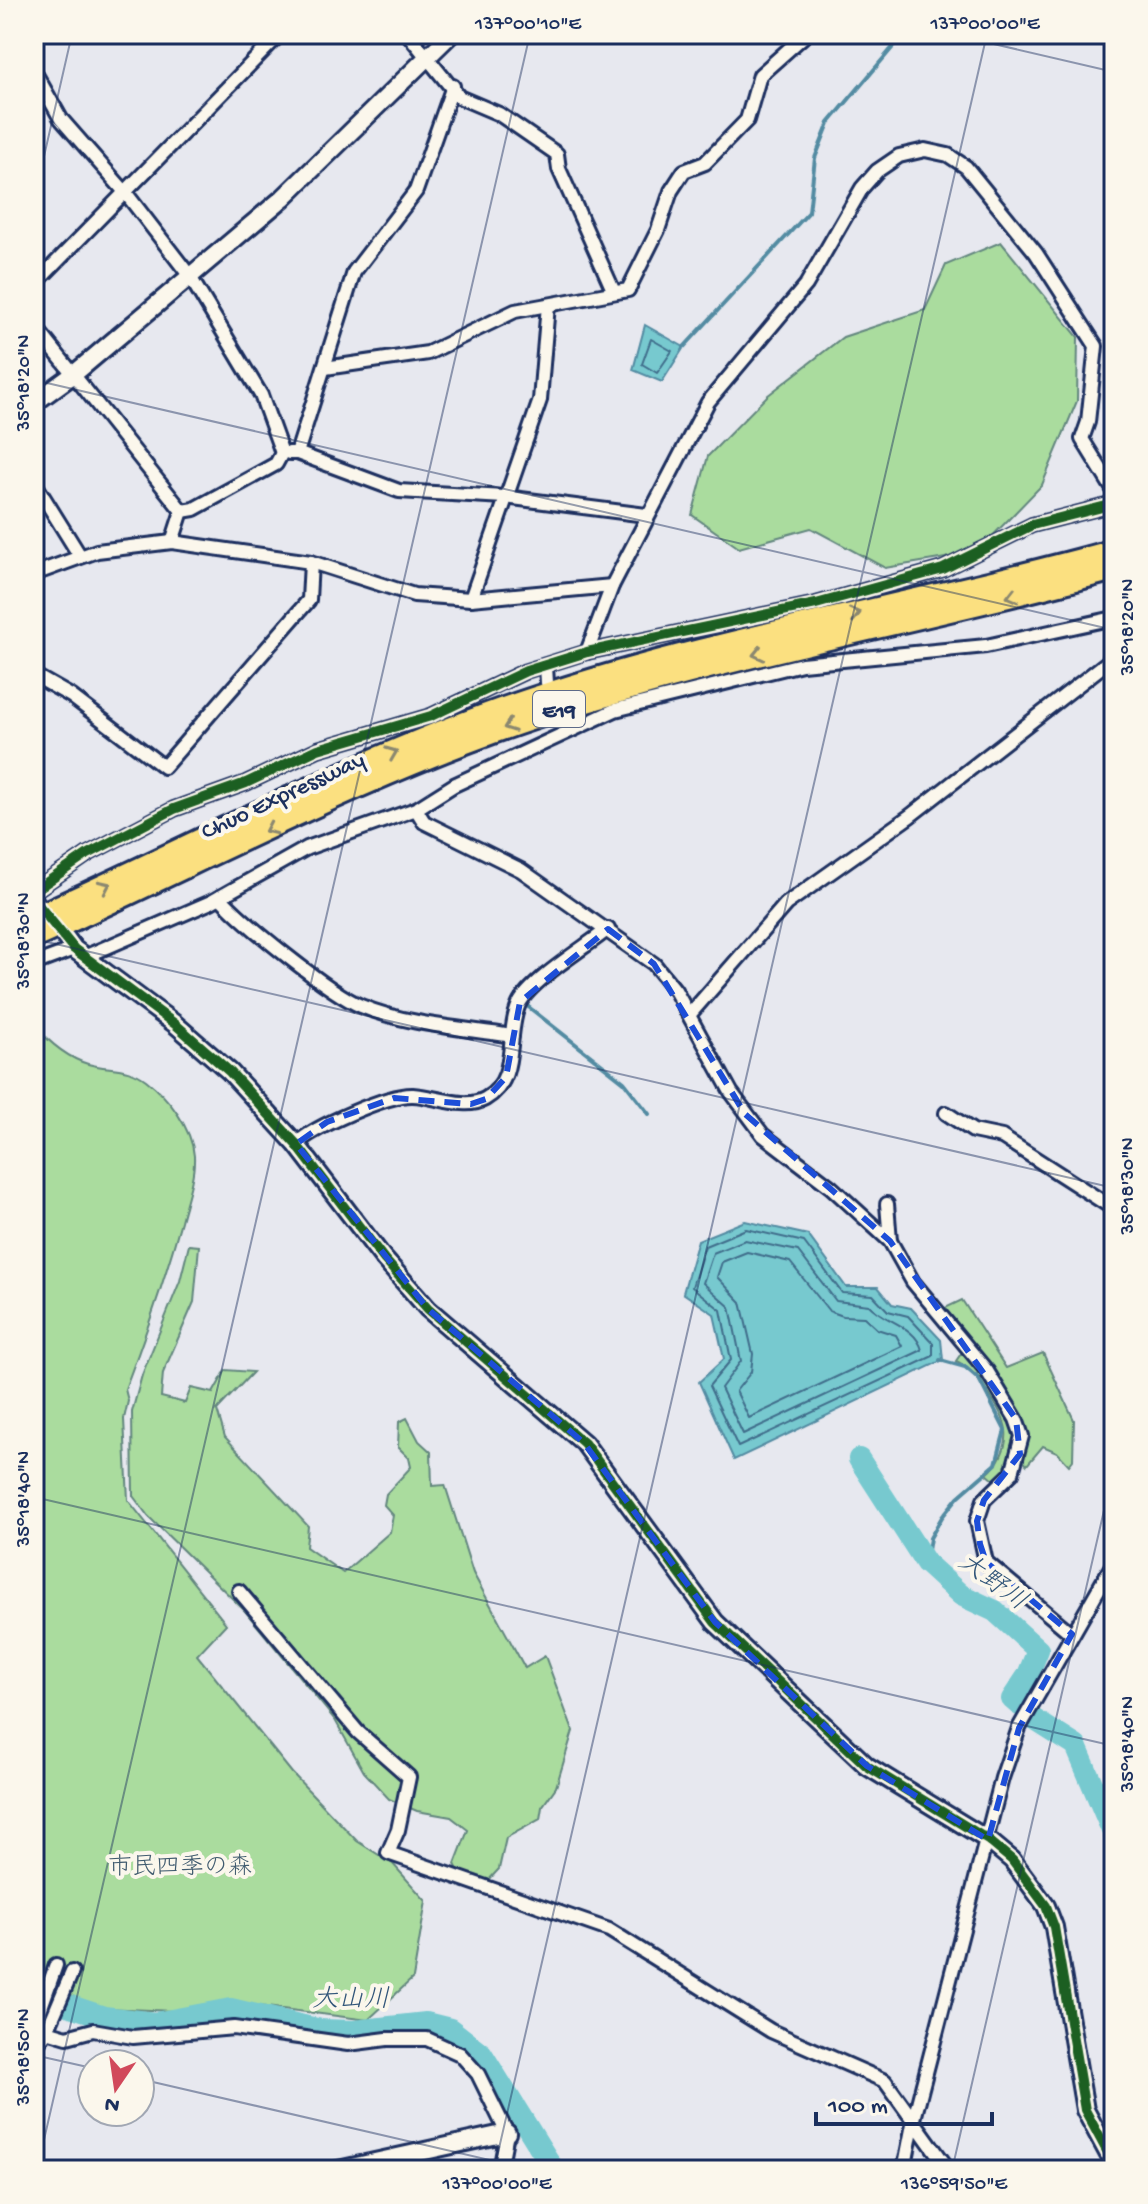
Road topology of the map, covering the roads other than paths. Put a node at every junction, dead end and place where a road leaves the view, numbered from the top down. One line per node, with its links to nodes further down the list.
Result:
1 (280, 34): 8 (street)
2 (408, 34): 5 (street)
3 (451, 34): 5 (street)
4 (806, 34): 11 (street)
5 (426, 57): 7 (street); 9 (street)
6 (34, 71): 8 (street)
7 (453, 86): 11 (street); 14 (street)
8 (125, 192): 9 (street); 10 (street)
9 (189, 275): 15 (street); 17 (street)
10 (34, 285)
11 (614, 292): 12 (street)
12 (548, 305): 14 (street); 21 (street)
13 (34, 325): 15 (street)
14 (325, 368): 18 (street)
15 (74, 374): 16 (street); 23 (street)
16 (34, 403)
17 (282, 453): 18 (street); 23 (street)
18 (297, 453): 21 (street)
19 (34, 482): 27 (street)
20 (1114, 491): 24 (street)
21 (505, 497): 24 (street); 32 (street)
22 (1114, 504): 34 (street)
23 (182, 511): 25 (street)
24 (646, 515): 31 (street)
25 (172, 542): 27 (street); 28 (street)
26 (1114, 551): 44 (highway, Chuo Expressway / E19, one-way to 26)
27 (80, 556): 30 (street)
28 (311, 562): 32 (street); 37 (street)
29 (1114, 569): 46 (highway, Chuo Expressway / E19, one-way to 46)
30 (34, 574)
31 (612, 586): 32 (street); 34 (street)
32 (471, 599)
33 (1114, 618): 40 (street)
34 (587, 652): 36 (street)
35 (1114, 657): 49 (street)
36 (546, 666): 38 (street); 42 (street)
37 (34, 675)
38 (547, 683)
39 (537, 730): 40 (street)
40 (541, 745): 41 (street)
41 (416, 809): 43 (street); 45 (street)
42 (34, 891)
43 (220, 897): 47 (street); 50 (street)
44 (34, 918)
45 (608, 929): 49 (street); 50 (street)
46 (34, 937)
47 (75, 948): 48 (street); 52 (street)
48 (34, 964)
49 (690, 1014): 55 (street)
50 (512, 1036): 52 (street)
51 (946, 1113): 54 (street)
52 (296, 1144): 59 (street)
53 (887, 1204): 55 (street)
54 (1114, 1209)
55 (890, 1241): 58 (street)
56 (1114, 1562): 58 (street)
57 (239, 1591): 66 (street)
58 (1072, 1634): 59 (street)
59 (988, 1840): 66 (street); 68 (street)
60 (56, 1965): 62 (street)
61 (72, 1972): 62 (street)
62 (56, 1992): 63 (street); 64 (street)
63 (39, 2010): 64 (street)
64 (40, 2029): 65 (street); 67 (street)
65 (34, 2048)
66 (914, 2119): 73 (street); 74 (street)
67 (507, 2133): 71 (street); 72 (street)
68 (1114, 2164)
69 (34, 2169): 70 (street)
70 (40, 2170)
71 (338, 2170)
72 (500, 2170)
73 (904, 2170)
74 (949, 2170)

